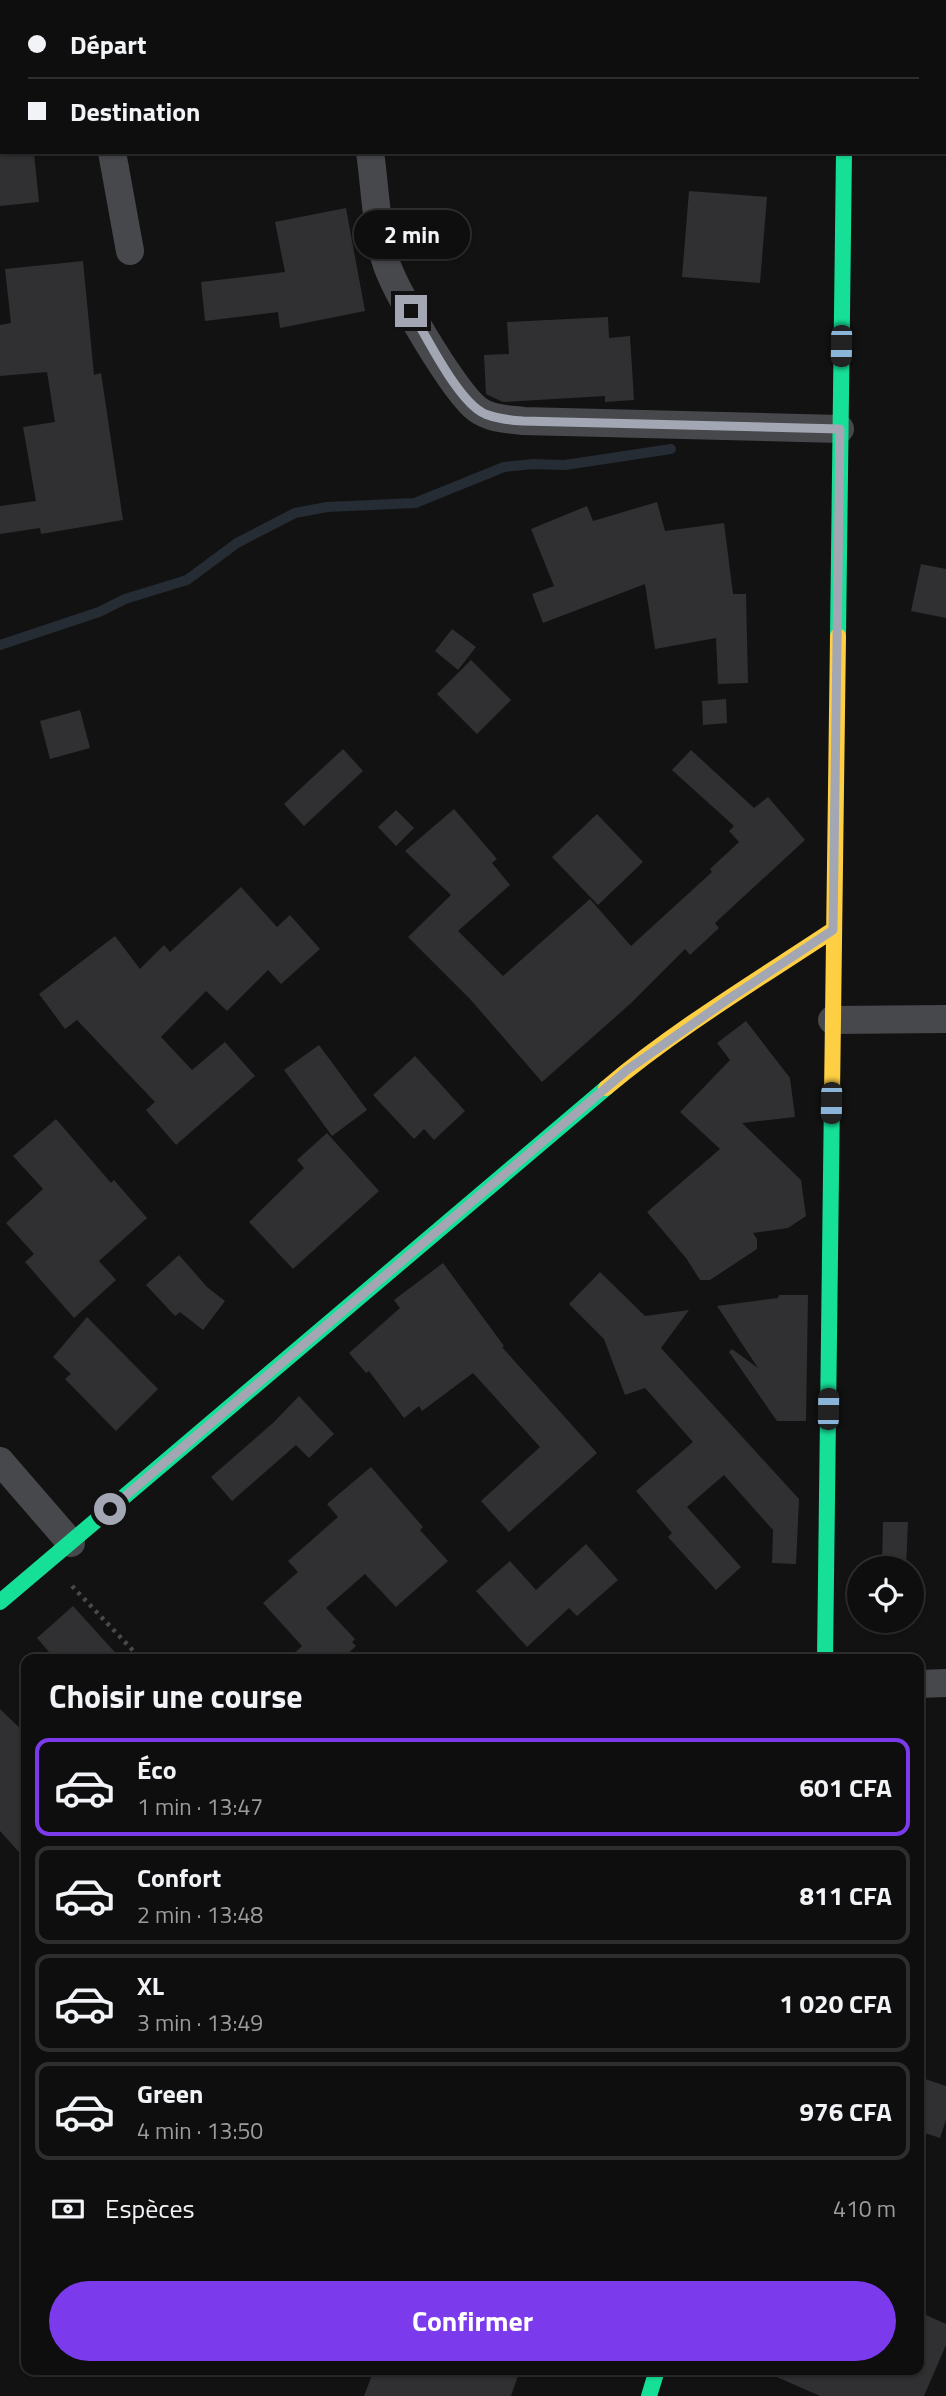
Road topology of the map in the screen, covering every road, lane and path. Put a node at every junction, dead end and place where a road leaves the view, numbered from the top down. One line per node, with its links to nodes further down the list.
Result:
1 (112, 154): 4 (street)
2 (370, 154): 5 (street)
3 (844, 154): 5 (main road)
4 (130, 251)
5 (840, 429): 6 (main road)
6 (833, 930): 8 (main road); 10 (main road)
7 (946, 1019): 8 (street)
8 (832, 1020): 14 (main road)
9 (0, 1461): 10 (street)
10 (71, 1543): 11 (main road)
11 (49, 1561): 12 (main road); 13 (path)
12 (0, 1602)
13 (136, 1654)
14 (825, 1654)
15 (946, 1683): 16 (street)
16 (924, 1684)
17 (655, 2375): 18 (main road)
18 (649, 2396)

